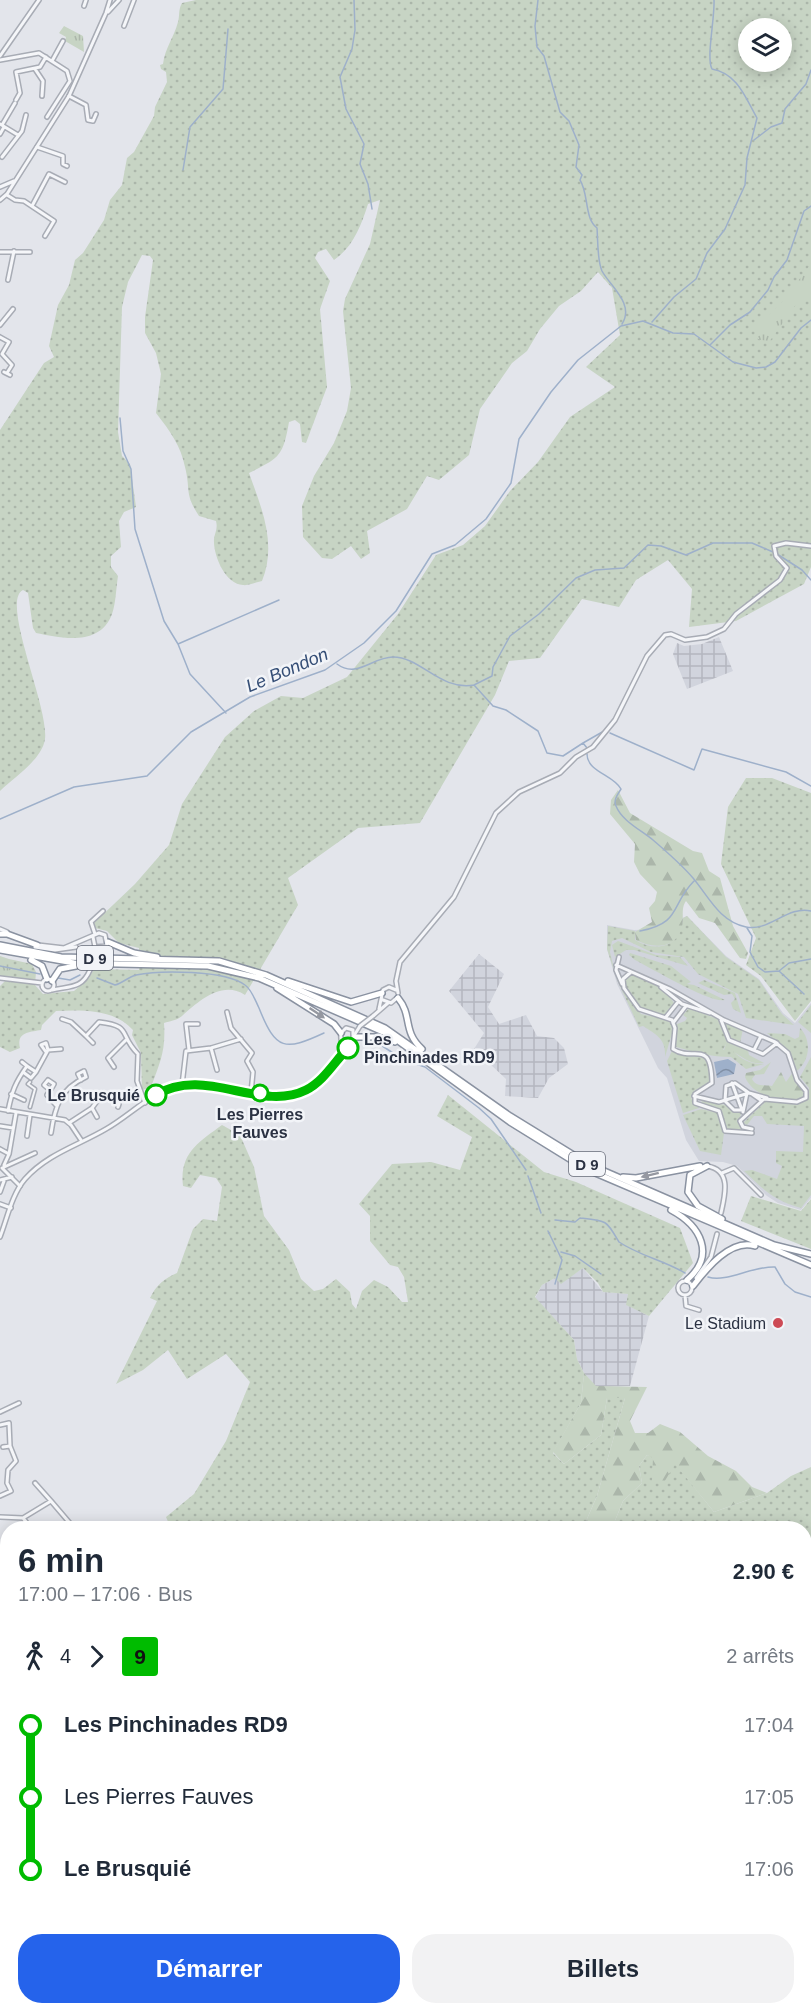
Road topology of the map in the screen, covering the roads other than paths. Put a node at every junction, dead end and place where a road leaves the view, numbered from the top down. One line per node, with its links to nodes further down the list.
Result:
1 (39, 0): 11 (street)
2 (86, 0): 6 (street)
3 (110, 0): 5 (street); 7 (street)
4 (134, 0): 8 (street)
5 (116, 1): 7 (street)
6 (84, 6)
7 (106, 13): 15 (street)
8 (124, 26)
9 (63, 41): 12 (street)
10 (46, 57): 11 (street); 12 (street); 13 (street)
11 (0, 58)
12 (52, 61): 16 (street)
13 (35, 69): 14 (street); 21 (street)
14 (42, 96)
15 (69, 96): 17 (street); 20 (street)
16 (50, 112): 19 (street); 20 (street)
17 (96, 114)
18 (26, 115): 23 (street)
19 (47, 117)
20 (56, 117): 24 (street)
21 (2, 125): 22 (street); 23 (street)
22 (0, 134)
23 (18, 135): 25 (street)
24 (37, 147): 26 (street); 27 (street)
25 (2, 158)
26 (67, 166)
27 (17, 179): 29 (street); 30 (street)
28 (65, 182): 31 (street)
29 (2, 186): 30 (street)
30 (3, 196): 31 (street)
31 (32, 206): 32 (street)
32 (45, 236)
33 (14, 251): 34 (street); 35 (street); 36 (street)
34 (0, 252)
35 (30, 252)
36 (8, 280)
37 (13, 309): 38 (street)
38 (0, 325)
39 (0, 337): 41 (street)
40 (12, 338): 41 (street)
41 (9, 342): 42 (street)
42 (7, 373)
43 (811, 546): 61 (street)
44 (103, 911): 46 (street)
45 (1, 932): 49 (highway); 50 (street)
46 (94, 936): 47 (street); 49 (street); 50 (street)
47 (108, 942): 51 (street); 54 (highway)
48 (0, 945): 54 (highway, D 9)
49 (37, 945)
50 (93, 945): 51 (street)
51 (98, 948): 67 (street, bridge)
52 (0, 951): 55 (highway, D 9); 62 (highway)
53 (619, 957): 56 (street)
54 (191, 960): 57 (highway, D 9)
55 (126, 965): 58 (highway, D 9); 62 (highway)
56 (616, 965): 59 (street); 68 (street)
57 (241, 967): 70 (highway); 112 (highway, D 9)
58 (228, 969): 86 (highway, one-way to 86); 107 (highway, D 9)
59 (631, 972): 64 (street); 68 (street)
60 (0, 978): 63 (street)
61 (396, 981): 65 (street); 71 (street)
62 (49, 982): 63 (street); 66 (street); 67 (street); 69 (street)
63 (37, 984): 66 (street)
64 (657, 984): 73 (street); 78 (street)
65 (389, 987): 70 (street); 71 (street)
66 (42, 988): 69 (street)
67 (63, 988): 69 (street)
68 (624, 988): 79 (street)
69 (52, 990)
70 (382, 993): 72 (street)
71 (398, 996): 74 (street); 112 (highway)
72 (383, 1000): 74 (street); 76 (street)
73 (678, 1002): 75 (street); 79 (street)
74 (388, 1003): 76 (street)
75 (686, 1006): 78 (street); 82 (street)
76 (380, 1009): 84 (street, bridge)
77 (227, 1012): 90 (street)
78 (715, 1015): 81 (street)
79 (666, 1017): 82 (street)
80 (62, 1018): 89 (street)
81 (720, 1018): 88 (street); 99 (street)
82 (674, 1023): 117 (street)
83 (198, 1024): 98 (street)
84 (359, 1027): 85 (street); 87 (street)
85 (351, 1029): 86 (street); 87 (street)
86 (341, 1033): 92 (street)
87 (355, 1035): 95 (street); 107 (highway)
88 (761, 1035): 94 (street); 99 (street)
89 (86, 1036): 91 (street); 93 (street)
90 (241, 1039): 96 (street); 114 (street)
91 (126, 1040): 103 (street); 123 (street)
92 (342, 1041): 95 (street); 100 (street)
93 (93, 1043)
94 (777, 1043): 99 (street); 119 (street)
95 (349, 1044): 100 (street)
96 (210, 1048): 98 (street); 104 (street)
97 (61, 1049): 106 (street)
98 (189, 1050): 111 (street)
99 (754, 1050)
100 (336, 1059): 114 (street)
101 (22, 1062): 102 (street)
102 (27, 1066): 105 (street); 106 (street)
103 (114, 1067)
104 (217, 1070)
105 (23, 1072): 108 (street); 116 (street)
106 (36, 1072): 108 (street)
107 (446, 1076): 150 (highway, D 9)
108 (31, 1080): 131 (street)
109 (81, 1080): 124 (street)
110 (732, 1083): 115 (street); 118 (street); 121 (street)
111 (182, 1085): 114 (street); 123 (street)
112 (468, 1085): 140 (highway, D 9)
113 (50, 1090): 124 (street)
114 (249, 1093)
115 (749, 1093): 118 (street); 119 (street); 122 (street); 129 (street)
116 (11, 1094): 120 (street); 128 (street)
117 (694, 1096): 121 (street); 129 (street)
118 (737, 1097): 121 (street); 129 (street)
119 (769, 1098): 122 (street)
120 (24, 1101)
121 (725, 1101): 129 (street)
122 (762, 1101): 129 (street)
123 (145, 1103): 139 (street)
124 (57, 1105): 133 (street)
125 (118, 1107): 126 (street)
126 (92, 1108): 132 (street); 134 (street)
127 (0, 1110): 128 (street)
128 (8, 1111): 130 (street)
129 (743, 1112)
130 (16, 1113): 131 (street); 136 (street)
131 (29, 1115): 133 (street); 138 (street)
132 (97, 1117)
133 (53, 1119): 134 (street); 137 (street)
134 (69, 1123): 139 (street)
135 (0, 1126): 136 (street)
136 (13, 1128): 143 (street)
137 (51, 1132)
138 (27, 1136)
139 (81, 1140): 149 (street)
140 (554, 1146): 145 (highway, one-way to 140); 158 (highway, D 9)
141 (0, 1149): 143 (street)
142 (34, 1153): 144 (street)
143 (9, 1154): 144 (street)
144 (3, 1166): 147 (street)
145 (707, 1166): 146 (street); 158 (highway)
146 (722, 1173): 152 (street); 155 (street)
147 (12, 1177): 148 (street); 149 (street)
148 (2, 1180): 151 (street)
149 (20, 1186): 154 (street)
150 (627, 1188): 160 (highway, D 9); 161 (highway)
151 (0, 1192)
152 (761, 1195)
153 (0, 1204): 154 (street)
154 (11, 1208): 157 (street)
155 (721, 1213)
156 (717, 1234): 161 (street)
157 (0, 1237)
158 (798, 1252): 159 (highway, D 9)
159 (811, 1254)
160 (811, 1267): 161 (highway)
161 (690, 1283): 162 (street); 162 (street)
162 (685, 1295): 163 (street)
163 (699, 1310)
164 (19, 1403): 165 (street)
165 (0, 1412)
166 (0, 1425): 167 (street)
167 (10, 1446): 168 (street); 170 (street)
168 (3, 1447)
169 (35, 1483): 171 (street)
170 (0, 1496)
171 (51, 1501): 173 (street); 175 (street)
172 (0, 1517): 173 (street)
173 (23, 1518): 174 (street)
174 (25, 1521)
175 (68, 1521)

